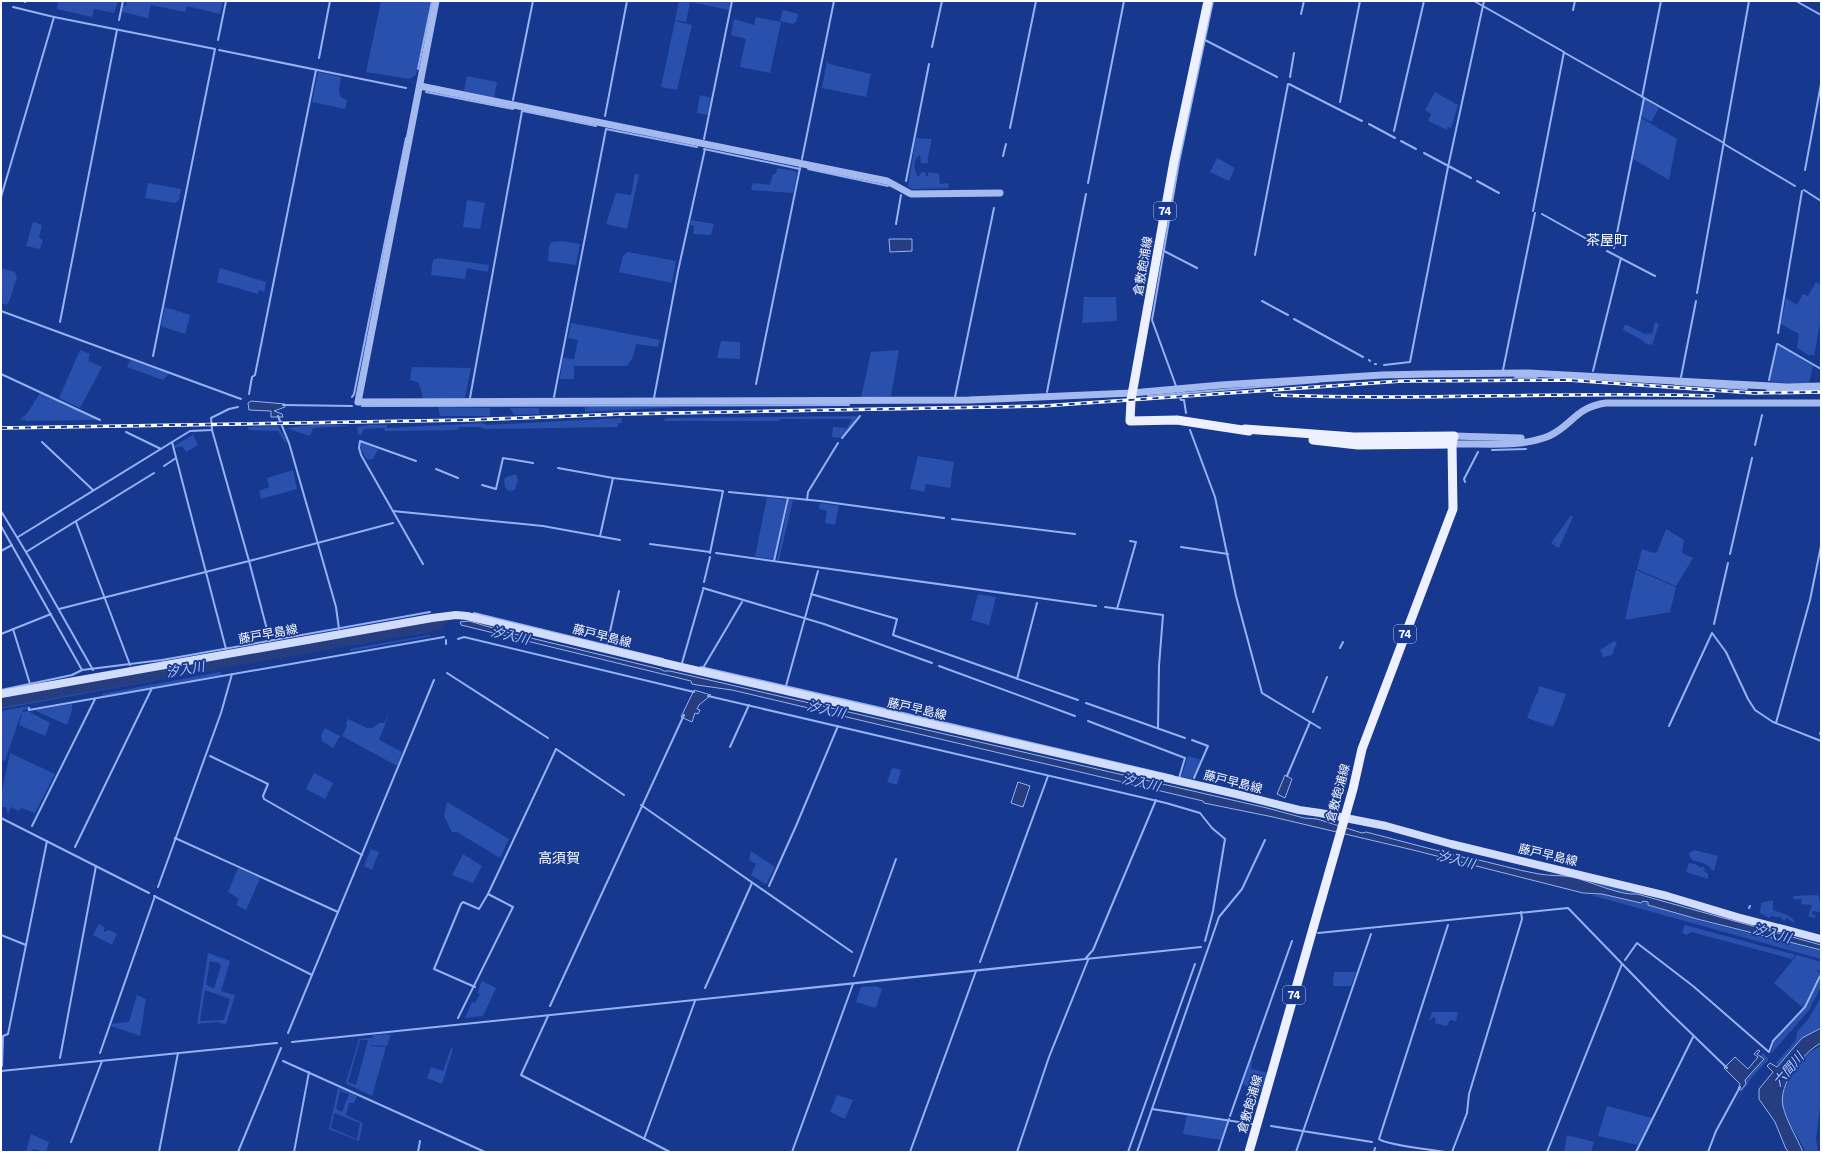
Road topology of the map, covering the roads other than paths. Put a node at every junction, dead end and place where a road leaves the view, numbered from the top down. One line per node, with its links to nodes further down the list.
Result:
1 (436, 1): 3 (street)
2 (1208, 1): 6 (main road, 倉敷飽浦線 / 74)
3 (420, 86): 4 (street); 6 (street)
4 (1000, 193)
5 (1821, 386): 6 (street)
6 (1132, 393): 8 (main road, 倉敷飽浦線 / 74)
7 (1821, 403): 11 (street)
8 (1245, 429): 9 (main road, 倉敷飽浦線 / 74); 13 (main road, 倉敷飽浦線 / 74)
9 (1308, 434): 10 (main road, 倉敷飽浦線 / 74); 13 (main road)
10 (1396, 436): 11 (main road, 倉敷飽浦線 / 74); 12 (main road)
11 (1453, 440): 12 (main road, 倉敷飽浦線 / 74); 15 (main road, 倉敷飽浦線 / 74)
12 (1431, 444): 13 (main road, 倉敷飽浦線 / 74)
13 (1358, 446)
14 (1, 694): 15 (main road, 藤戸早島線)
15 (1344, 820): 16 (main road, 藤戸早島線); 17 (main road, 倉敷飽浦線 / 74)
16 (1821, 939)
17 (1248, 1152)

